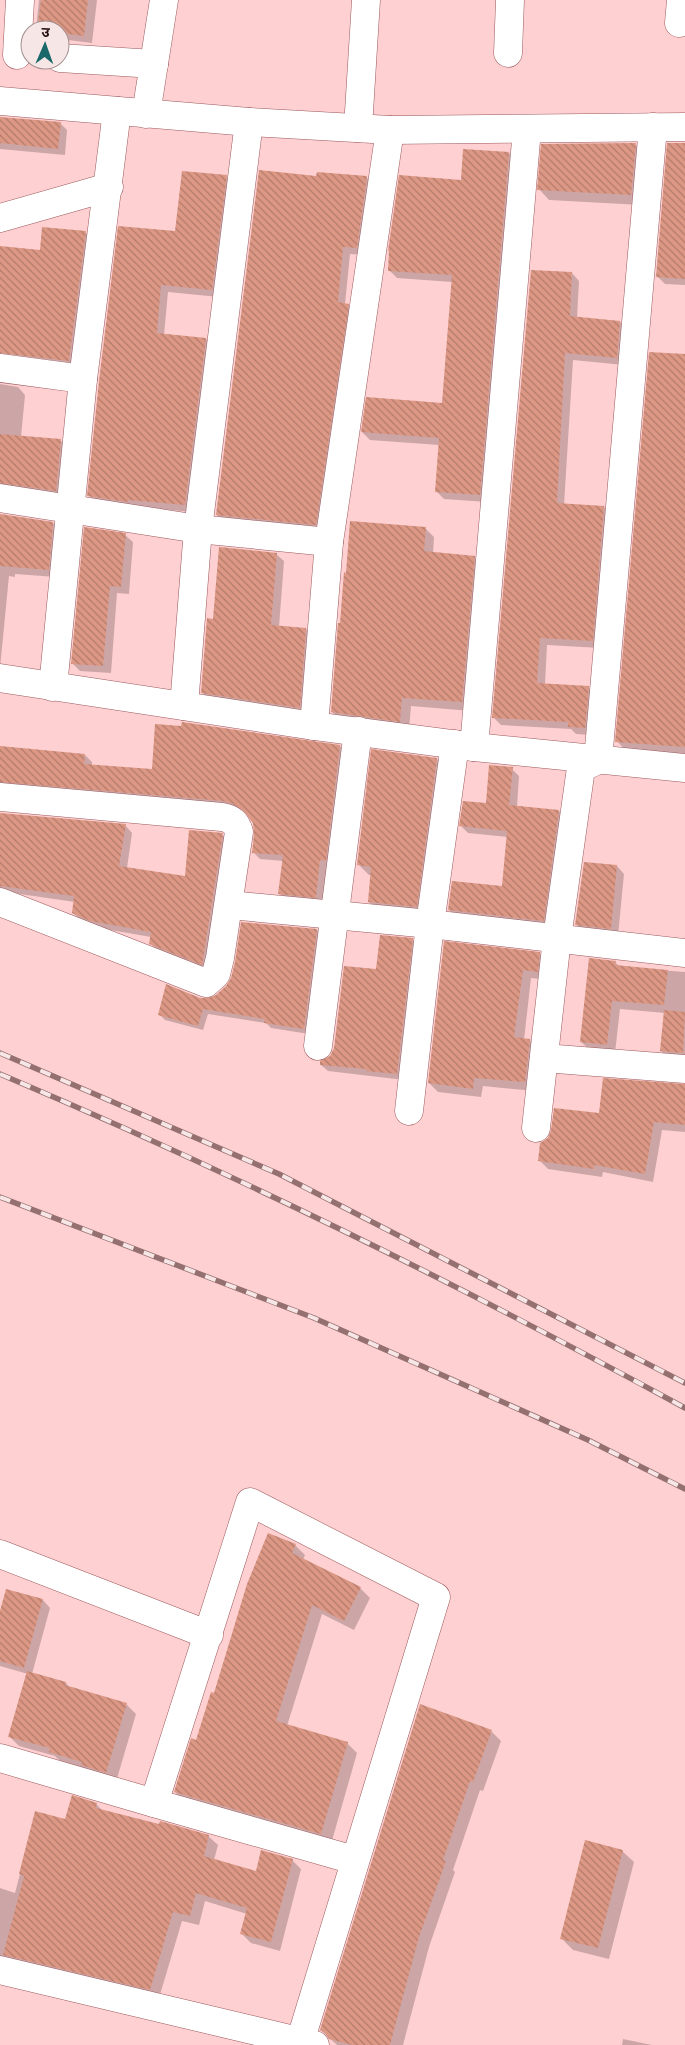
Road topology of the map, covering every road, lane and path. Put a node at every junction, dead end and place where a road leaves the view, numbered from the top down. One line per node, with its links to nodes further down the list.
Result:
1 (20, 0): 6 (street)
2 (164, 0): 8 (street)
3 (366, 0): 15 (street)
4 (510, 0): 5 (street)
5 (508, 53)
6 (16, 55)
7 (70, 59): 8 (street)
8 (154, 64): 11 (street)
9 (0, 101): 10 (street)
10 (117, 111): 11 (street); 18 (street)
11 (146, 114): 12 (street)
12 (249, 122): 15 (street); 24 (street)
13 (653, 127): 14 (street); 16 (street); 32 (street)
14 (685, 127)
15 (358, 128): 17 (street)
16 (527, 129): 17 (street); 31 (street)
17 (390, 130): 25 (street)
18 (109, 187): 19 (street); 21 (street)
19 (0, 218)
20 (0, 368): 21 (street)
21 (83, 379): 23 (street)
22 (0, 498): 23 (street)
23 (69, 508): 24 (street); 27 (street)
24 (198, 529): 25 (street); 28 (street)
25 (329, 542): 29 (street)
26 (0, 678): 27 (street)
27 (53, 687): 28 (street)
28 (184, 706): 29 (street)
29 (314, 726): 30 (street)
30 (358, 731): 31 (street); 37 (street)
31 (465, 746): 32 (street); 38 (street)
32 (598, 760): 33 (street); 39 (street)
33 (685, 768)
34 (0, 797): 36 (street)
35 (0, 902): 36 (street)
36 (229, 905): 37 (street)
37 (335, 915): 38 (street); 41 (street)
38 (430, 924): 39 (street); 44 (street)
39 (558, 938): 40 (street); 42 (street)
40 (685, 953)
41 (318, 1046)
42 (544, 1058): 43 (street); 45 (street)
43 (685, 1069)
44 (409, 1111)
45 (536, 1128)
46 (0, 1554): 47 (street)
47 (209, 1635): 49 (street); 50 (street)
48 (0, 1758): 49 (street)
49 (154, 1804): 50 (street)
50 (354, 1860): 52 (street)
51 (0, 1970): 52 (street)
52 (308, 2044)

